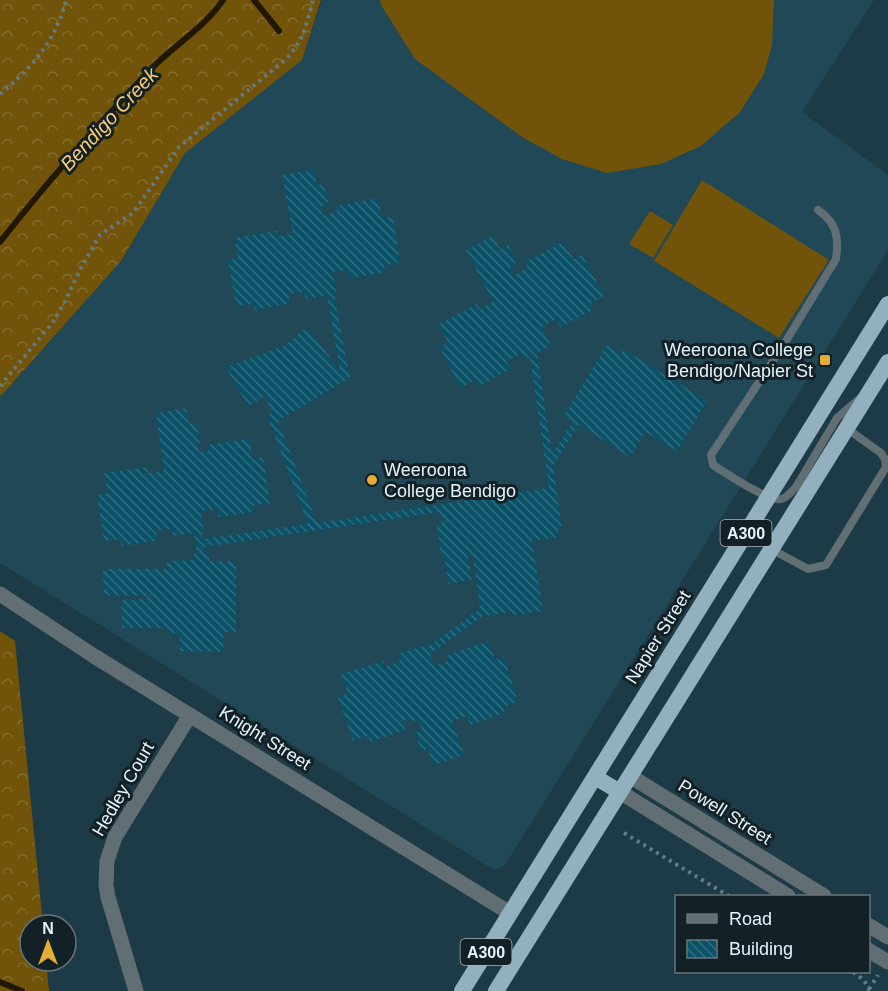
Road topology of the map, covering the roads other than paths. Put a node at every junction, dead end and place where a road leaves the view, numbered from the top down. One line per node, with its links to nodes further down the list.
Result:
1 (818, 210): 6 (lane)
2 (888, 304): 6 (highway, Napier Street / A300)
3 (888, 362): 4 (highway, A300)
4 (871, 389): 5 (highway, A300); 6 (lane)
5 (846, 428): 7 (highway, A300); 7 (lane)
6 (768, 498): 10 (highway, Napier Street / A300)
7 (771, 549): 11 (highway, A300)
8 (0, 594): 9 (street, Knight Street)
9 (190, 715): 16 (street, Knight Street); 21 (street, Hedley Court)
10 (604, 762): 11 (highway, Powell Street); 12 (highway, Napier Street / A300)
11 (630, 776): 13 (highway, A300); 15 (street, Powell Street)
12 (595, 777): 13 (highway, Powell Street); 16 (highway, Napier Street / A300)
13 (620, 792): 14 (street, Powell Street); 23 (highway, A300)
14 (785, 895)
15 (821, 895)
16 (510, 913): 22 (highway, Napier Street / A300)
17 (870, 926): 18 (street)
18 (888, 937)
19 (870, 952): 20 (street)
20 (885, 966)
21 (136, 991)
22 (462, 991)
23 (496, 991)

